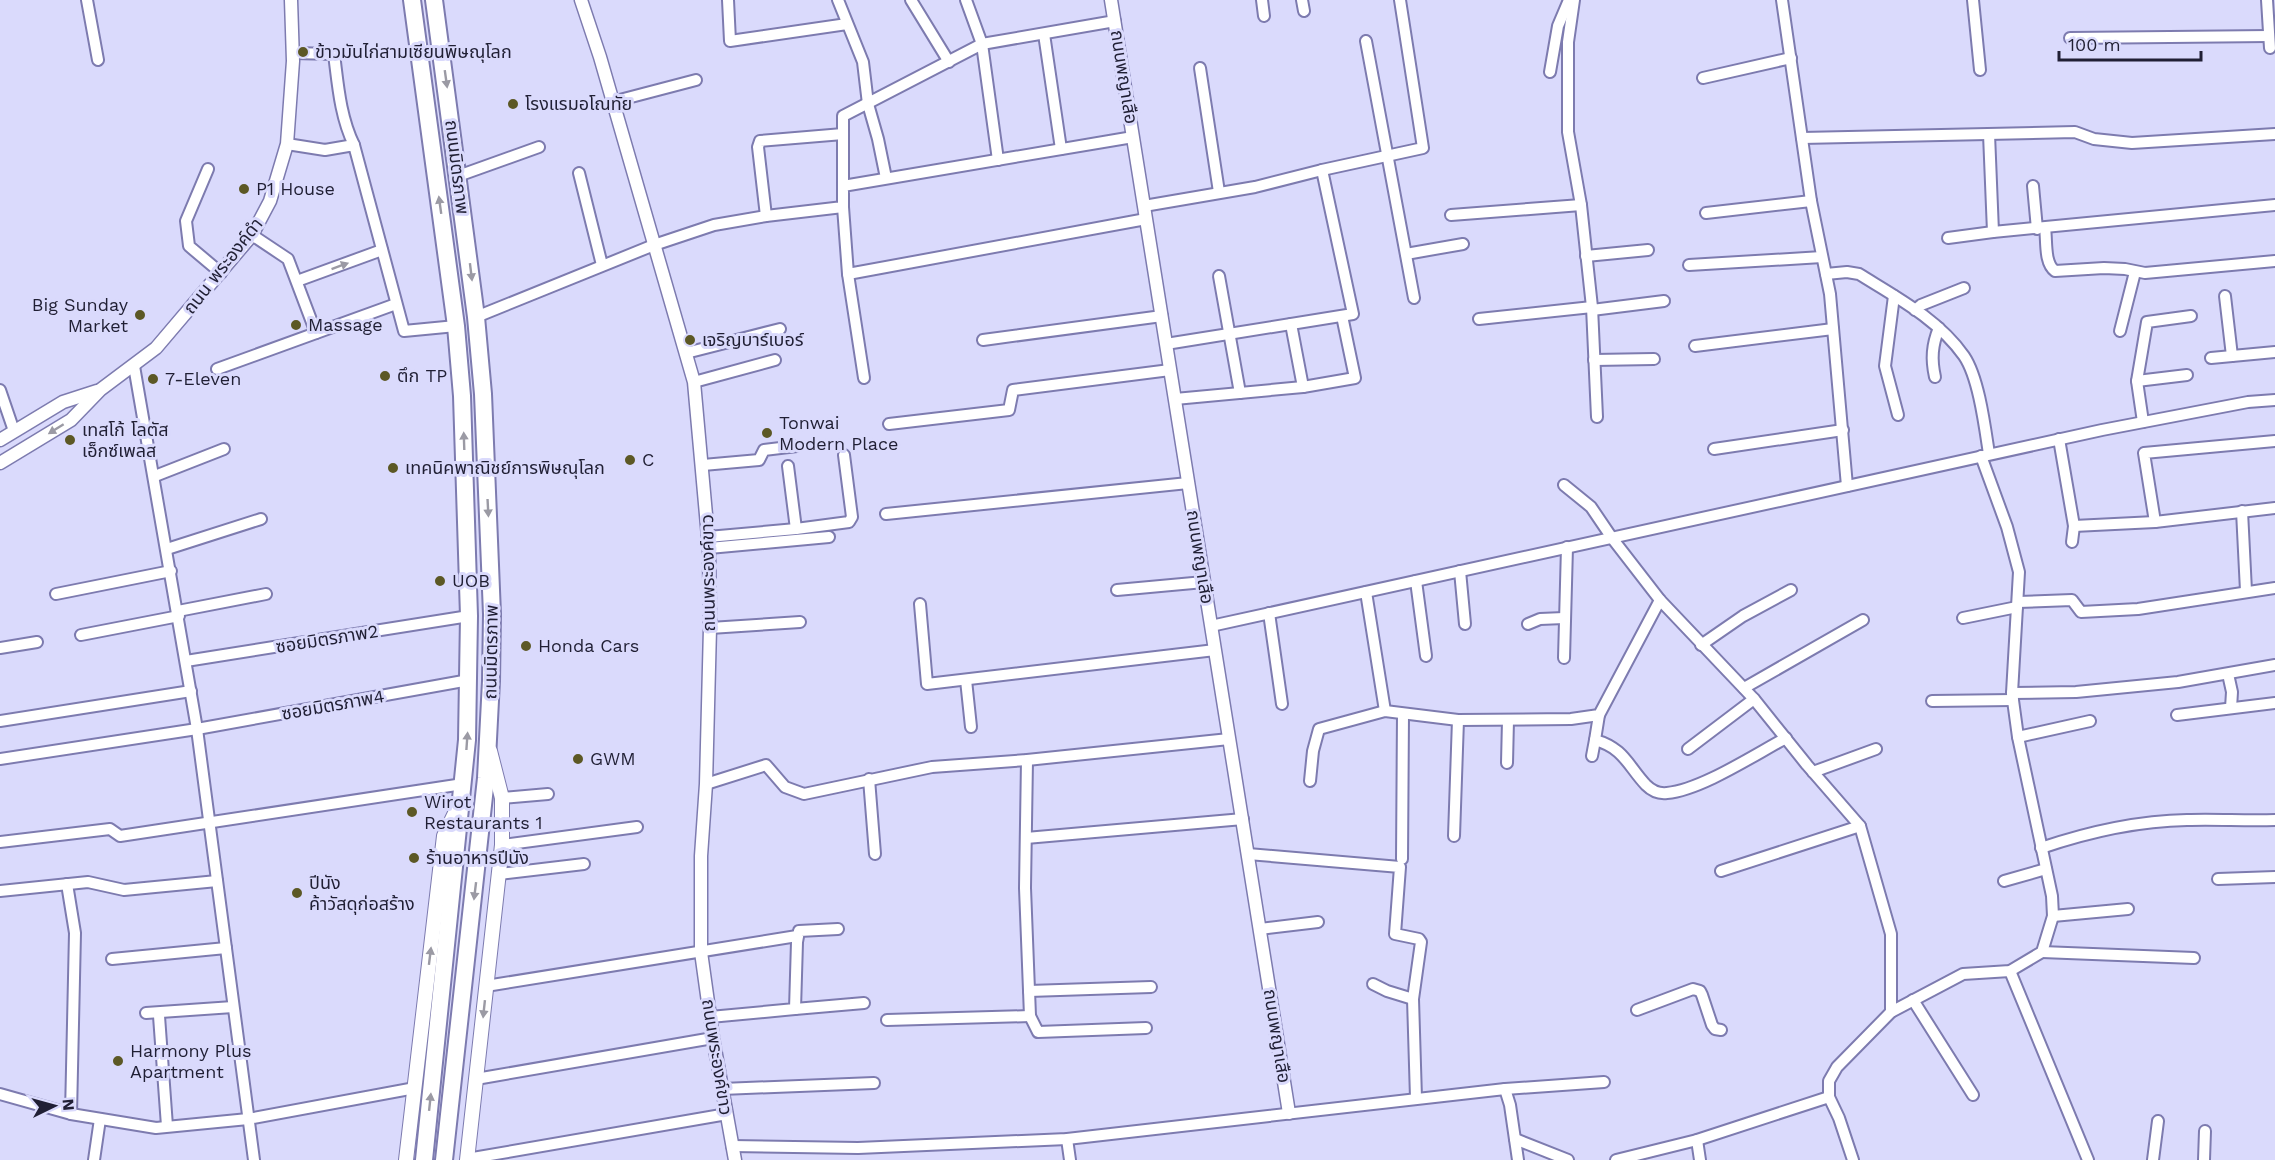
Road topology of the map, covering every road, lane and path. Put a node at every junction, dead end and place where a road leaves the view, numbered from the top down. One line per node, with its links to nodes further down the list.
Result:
1 (87, 0): 29 (street)
2 (291, 0): 27 (street, ถนน พระองค์ดำ)
3 (435, 0): 52 (main road, ถนนมิตรภาพ, one-way to 52)
4 (581, 0): 36 (street, ถนนพระองค์ขาว)
5 (728, 0): 20 (street)
6 (838, 0): 20 (street)
7 (911, 0): 30 (street)
8 (966, 0): 25 (street)
9 (1111, 0): 19 (street, ถนนพญาเสือ)
10 (1262, 0): 18 (street)
11 (1400, 0): 47 (street)
12 (1569, 0): 33 (street)
13 (1574, 0): 58 (street)
14 (1782, 0): 28 (street)
15 (1973, 0): 32 (street)
16 (2267, 0): 22 (street)
17 (412, 2): 99 (main road, ถนนมิตรภาพ, one-way to 17)
18 (1264, 16)
19 (1115, 21): 21 (street); 41 (street, ถนนพญาเสือ)
20 (847, 24): 37 (street)
21 (1044, 34): 25 (street); 46 (street)
22 (2269, 36): 23 (street); 26 (street)
23 (2070, 38)
24 (1366, 41): 47 (street)
25 (982, 44): 30 (street); 48 (street)
26 (2270, 48)
27 (293, 53): 43 (street, ถนน พระองค์ดำ); 44 (street)
28 (1791, 58): 34 (street); 42 (street)
29 (98, 60)
30 (949, 62): 37 (street)
31 (1200, 68): 56 (street)
32 (1980, 70)
33 (1550, 72)
34 (1703, 78)
35 (696, 80): 36 (street)
36 (612, 102): 70 (street, ถนนพระองค์ขาว)
37 (868, 104): 38 (street); 53 (street)
38 (843, 134): 54 (street); 64 (street)
39 (1989, 134): 40 (street); 42 (street); 66 (street)
40 (2275, 134)
41 (1133, 137): 46 (street); 61 (street, ถนนพญาเสือ)
42 (1802, 138): 57 (street)
43 (287, 144): 44 (street); 67 (street, ถนน พระองค์ดำ)
44 (354, 145): 71 (street)
45 (539, 147): 52 (street)
46 (1061, 149): 48 (street)
47 (1387, 156): 50 (street); 73 (street)
48 (998, 160): 53 (street)
49 (208, 169): 80 (street)
50 (1322, 170): 56 (street); 94 (street)
51 (579, 173): 77 (street)
52 (458, 176): 96 (main road, ถนนมิตรภาพ, one-way to 96)
53 (886, 178): 54 (street)
54 (843, 186): 60 (street)
55 (2032, 186): 65 (street)
56 (1219, 192): 61 (street)
57 (1811, 201): 62 (street); 75 (street)
58 (1581, 205): 63 (street); 74 (street)
59 (2275, 205): 65 (street)
60 (843, 207): 64 (street); 81 (street)
61 (1145, 212): 81 (street); 93 (street, ถนนพญาเสือ)
62 (1706, 213)
63 (1451, 215)
64 (766, 216): 70 (street)
65 (2041, 229): 66 (street); 79 (street)
66 (1993, 232): 68 (street)
67 (252, 235): 80 (street, ถนน พระองค์ดำ); 84 (street)
68 (1948, 238)
69 (1463, 244): 73 (street)
70 (654, 245): 77 (street); 110 (street, ถนนพระองค์ขาว)
71 (382, 250): 84 (street, one-way to 71); 90 (street)
72 (1648, 250): 74 (street)
73 (1406, 254): 88 (street)
74 (1586, 256): 91 (street)
75 (1821, 257): 78 (street); 82 (street)
76 (2275, 261): 79 (street)
77 (602, 265): 96 (street)
78 (1689, 265)
79 (2135, 272): 103 (street)
80 (221, 273): 116 (street, ถนน พระองค์ดำ)
81 (848, 274): 121 (street)
82 (1826, 274): 86 (street); 102 (street)
83 (1219, 276): 105 (street)
84 (297, 281): 104 (street)
85 (1964, 288): 92 (street)
86 (1894, 296): 92 (street); 130 (street)
87 (2225, 296): 111 (street)
88 (1414, 298)
89 (1664, 301): 91 (street)
90 (396, 304): 99 (street); 104 (street)
91 (1592, 308): 97 (street); 114 (street)
92 (1915, 310): 100 (street)
93 (1162, 316): 106 (street); 107 (street, ถนนพญาเสือ)
94 (1342, 316): 98 (street); 124 (street)
95 (2191, 316): 122 (street)
96 (476, 317): 223 (main road, ถนนมิตรภาพ, one-way to 223)
97 (1479, 319)
98 (1291, 324): 105 (street); 124 (street)
99 (456, 326): 180 (main road, ถนนมิตรภาพ, one-way to 99)
100 (1939, 328): 120 (street); 143 (street)
101 (780, 329): 110 (street)
102 (1833, 329): 108 (street); 134 (street)
103 (2120, 331)
104 (316, 333): 117 (street)
105 (1229, 334): 107 (street); 127 (street)
106 (983, 340)
107 (1166, 344): 118 (street, ถนนพญาเสือ)
108 (1695, 346)
109 (2275, 352): 111 (street)
110 (686, 353): 123 (street, ถนนพระองค์ขาว)
111 (2232, 356): 112 (street)
112 (2211, 358)
113 (775, 360): 123 (street)
114 (1594, 360): 115 (street); 131 (street)
115 (1654, 360)
116 (134, 366): 126 (street, ถนน พระองค์ดำ); 147 (street)
117 (217, 369)
118 (1170, 370): 128 (street, ถนนพญาเสือ); 133 (street)
119 (2187, 375): 122 (street)
120 (1935, 377)
121 (864, 378)
122 (2137, 381): 132 (street)
123 (694, 382): 145 (street, ถนนพระองค์ขาว)
124 (1303, 387): 127 (street)
125 (0, 390): 135 (street)
126 (100, 390): 135 (street); 144 (street, one-way to 144)
127 (1240, 393): 128 (street)
128 (1175, 399): 148 (street, ถนนพญาเสือ)
129 (2275, 400): 132 (street)
130 (1898, 415)
131 (1597, 417)
132 (2143, 422): 136 (street)
133 (889, 424)
134 (1843, 430): 140 (street); 150 (street)
135 (14, 431): 137 (street)
136 (2059, 439): 143 (street); 156 (street)
137 (0, 440)
138 (2275, 441): 155 (street)
139 (797, 446): 145 (street)
140 (1714, 449)
141 (224, 450): 147 (street)
142 (844, 455): 157 (street)
143 (1985, 455): 150 (street); 177 (street)
144 (0, 463)
145 (703, 465): 160 (street, ถนนพระองค์ขาว)
146 (788, 466): 157 (street)
147 (155, 476): 163 (street)
148 (1188, 483): 153 (street); 167 (street, ถนนพญาเสือ)
149 (1564, 485): 159 (street)
150 (1847, 486): 159 (street)
151 (2275, 508): 152 (street)
152 (2242, 512): 155 (street); 171 (street)
153 (886, 514)
154 (261, 519): 163 (street)
155 (2155, 522): 156 (street)
156 (2074, 526): 161 (street)
157 (796, 529): 160 (street)
158 (828, 537): 160 (street)
159 (1612, 538): 162 (street); 175 (street)
160 (708, 542): 188 (street, ถนนพระองค์ขาว)
161 (2072, 542)
162 (1567, 548): 165 (street); 181 (street)
163 (167, 549): 164 (street)
164 (171, 571): 173 (street); 179 (street)
165 (1460, 571): 166 (street); 185 (street)
166 (1416, 581): 172 (street); 194 (street)
167 (1204, 582): 169 (street); 187 (street, ถนนพญาเสือ)
168 (2275, 588): 171 (street)
169 (1118, 590)
170 (1791, 590): 191 (street)
171 (2247, 591): 177 (street)
172 (1366, 592): 178 (street); 209 (street)
173 (56, 594)
174 (266, 594): 179 (street)
175 (1660, 600): 191 (street); 211 (street)
176 (920, 604): 200 (street)
177 (2018, 604): 182 (street); 203 (street)
178 (1269, 613): 187 (street); 207 (street)
179 (178, 614): 189 (street); 196 (street)
180 (469, 616): 196 (street, ซอยมิตรภาพ2); 199 (main road, ถนนมิตรภาพ)
181 (1564, 618): 186 (street); 195 (street)
182 (1963, 618)
183 (1863, 620): 201 (street)
184 (800, 622): 188 (street)
185 (1465, 624)
186 (1528, 624)
187 (1211, 626): 193 (street, ถนนพญาเสือ)
188 (710, 628): 233 (street, ถนนพระองค์ขาว)
189 (81, 635)
190 (37, 642): 192 (street)
191 (1701, 645): 201 (street)
192 (0, 648)
193 (1215, 650): 200 (street); 221 (street, ถนนพญาเสือ)
194 (1426, 656)
195 (1564, 658)
196 (186, 661): 202 (street)
197 (2275, 666): 198 (street)
198 (2228, 674): 203 (street); 208 (street)
199 (469, 680): 218 (street, ซอยมิตรภาพ4); 234 (main road, ถนนมิตรภาพ, one-way to 199)
200 (966, 680): 217 (street)
201 (1744, 688): 204 (street)
202 (190, 691): 215 (street); 218 (street)
203 (2013, 696): 205 (street); 219 (street)
204 (1754, 699): 220 (street); 224 (street)
205 (1932, 701)
206 (2275, 703): 208 (street)
207 (1282, 704)
208 (2231, 708): 212 (street)
209 (1385, 711): 210 (street); 232 (street)
210 (1403, 714): 213 (street); 249 (street)
211 (1599, 715): 214 (street); 222 (street)
212 (2177, 715)
213 (1458, 720): 214 (street); 242 (street)
214 (1508, 720): 229 (street)
215 (0, 721)
216 (2090, 722): 219 (street)
217 (971, 728)
218 (197, 729): 227 (street, ซอยมิตรภาพ4); 239 (street)
219 (2018, 736): 246 (street)
220 (1786, 738): 222 (street); 230 (street)
221 (1229, 739): 228 (street); 237 (street, ถนนพญาเสือ)
222 (1595, 740): 226 (street)
223 (488, 744): 236 (main road); 318 (main road, ถนนมิตรภาพ, one-way to 318)
224 (1688, 749)
225 (1875, 749): 230 (street)
226 (1592, 756)
227 (0, 759)
228 (1027, 760): 231 (street); 243 (street)
229 (1507, 763)
230 (1813, 772): 240 (street)
231 (869, 779): 233 (street); 247 (street)
232 (1310, 781)
233 (706, 784): 267 (street, ถนนพระองค์ขาว)
234 (463, 791): 239 (street); 294 (main road, one-way to 234); 317 (main road, ถนนมิตรภาพ, one-way to 234)
235 (549, 794): 236 (street)
236 (502, 798): 245 (main road)
237 (1243, 819): 243 (street); 248 (street, ถนนพญาเสือ)
238 (2275, 820): 246 (street)
239 (209, 823): 244 (street); 256 (street)
240 (1860, 826): 252 (street); 282 (street)
241 (637, 827): 245 (street)
242 (1455, 836)
243 (1026, 838): 275 (street)
244 (0, 842)
245 (502, 845): 253 (main road)
246 (2041, 848): 251 (street)
247 (875, 854)
248 (1248, 854): 264 (street, ถนนพญาเสือ); 276 (street)
249 (1402, 859)
250 (584, 864): 253 (street)
251 (2046, 869): 257 (street); 261 (street)
252 (1721, 871)
253 (499, 874): 273 (main road)
254 (2275, 877): 255 (street)
255 (2218, 879)
256 (217, 881): 258 (street); 266 (street)
257 (2004, 881)
258 (67, 884): 259 (street); 302 (street)
259 (0, 891)
260 (2128, 909): 261 (street)
261 (2053, 916): 268 (street)
262 (1318, 922): 264 (street)
263 (838, 929): 265 (street)
264 (1260, 929): 301 (street, ถนนพญาเสือ)
265 (798, 936): 267 (street); 280 (street)
266 (226, 948): 270 (street); 279 (street)
267 (701, 952): 273 (street); 286 (street, ถนนพระองค์ขาว)
268 (2042, 952): 269 (street); 271 (street)
269 (2194, 958)
270 (112, 959)
271 (2010, 971): 277 (street); 327 (street)
272 (1373, 984): 276 (street)
273 (486, 986): 291 (main road, one-way to 291)
274 (1151, 987): 275 (street)
275 (1029, 991): 285 (street)
276 (1413, 999): 300 (street)
277 (1913, 1000): 282 (street); 298 (street)
278 (864, 1003): 280 (street)
279 (233, 1007): 283 (street); 305 (street)
280 (795, 1009): 286 (street)
281 (1637, 1010): 289 (street)
282 (1891, 1012): 299 (street)
283 (146, 1013)
284 (159, 1016): 307 (street)
285 (1030, 1016): 287 (street); 288 (street)
286 (710, 1017): 290 (street, ถนนพระองค์ขาว)
287 (887, 1020)
288 (1146, 1028)
289 (1721, 1030)
290 (713, 1038): 291 (street); 295 (street, ถนนพระองค์ขาว)
291 (476, 1079): 319 (main road)
292 (1604, 1082): 296 (street)
293 (874, 1083): 295 (street)
294 (415, 1088): 305 (street); 316 (main road)
295 (722, 1089): 303 (street, ถนนพระองค์ขาว)
296 (1505, 1089): 300 (street); 310 (street)
297 (0, 1094): 302 (street)
298 (1973, 1095)
299 (1829, 1097): 311 (street); 326 (street)
300 (1416, 1098): 301 (street)
301 (1289, 1113): 309 (street)
302 (71, 1114): 304 (street)
303 (727, 1114): 312 (street, ถนนพระองค์ขาว); 319 (street)
304 (100, 1119): 307 (street); 314 (street)
305 (248, 1119): 307 (street); 315 (street)
306 (2158, 1122): 328 (street)
307 (167, 1126)
308 (2205, 1131): 329 (street)
309 (1067, 1139): 312 (street); 321 (street)
310 (1515, 1139): 313 (street); 322 (street)
311 (1697, 1140): 324 (street); 325 (street)
312 (732, 1146): 320 (street, ถนนพระองค์ขาว)
313 (1552, 1157): 323 (street)
314 (94, 1160)
315 (254, 1160)
316 (406, 1160)
317 (424, 1160)
318 (444, 1160)
319 (467, 1160)
320 (735, 1160)
321 (1070, 1160)
322 (1518, 1160)
323 (1568, 1160)
324 (1616, 1160)
325 (1700, 1160)
326 (1853, 1160)
327 (2088, 1160)
328 (2153, 1160)
329 (2204, 1160)

